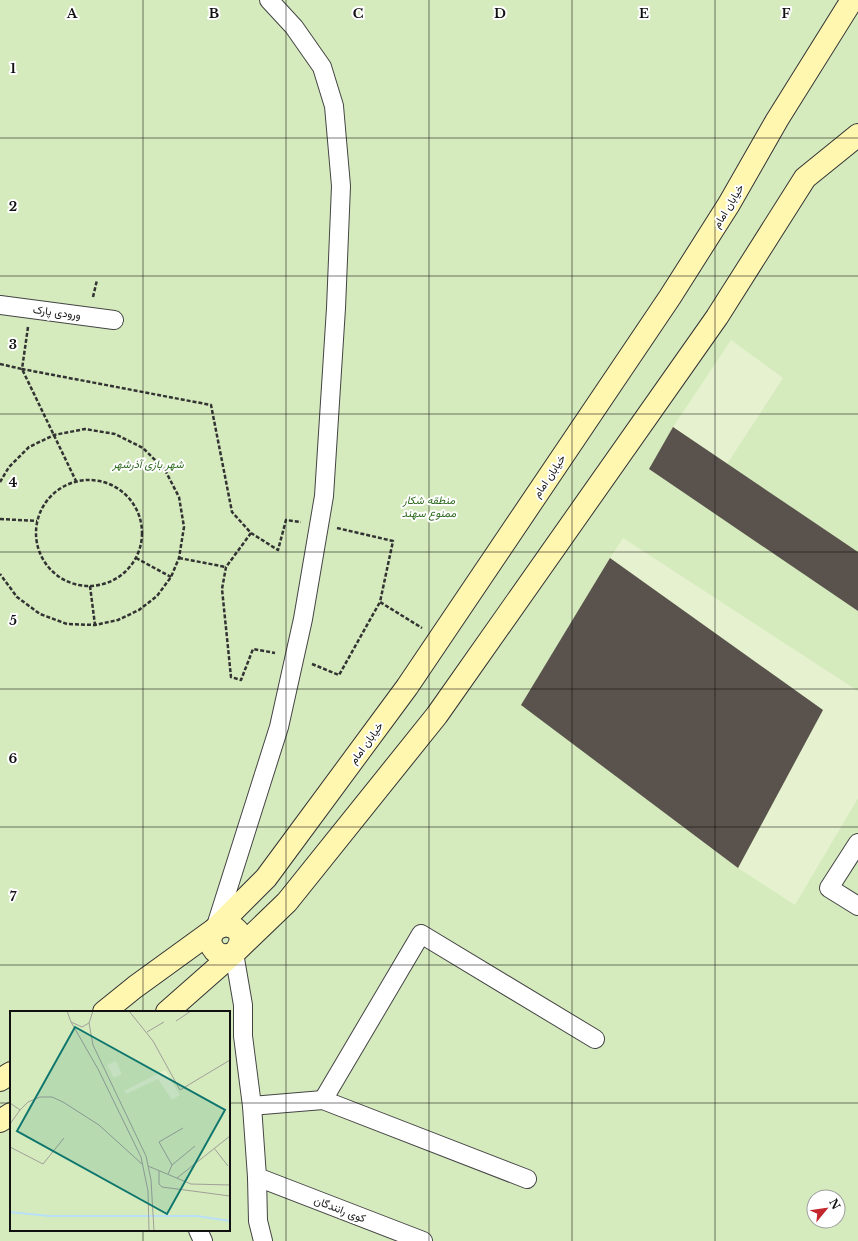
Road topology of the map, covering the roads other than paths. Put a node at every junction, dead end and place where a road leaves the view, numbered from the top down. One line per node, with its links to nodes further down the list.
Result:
1 (269, 0): 7 (street)
2 (852, 0): 8 (main road, خیابان امام)
3 (858, 135): 11 (main road)
4 (0, 305): 5 (street, ورودی پارک)
5 (114, 320)
6 (858, 843): 9 (street)
7 (236, 859): 8 (street); 10 (street)
8 (266, 878): 10 (main road, خیابان امام)
9 (858, 906)
10 (215, 929): 11 (main road); 12 (main road, خیابان امام)
11 (234, 953): 13 (main road); 15 (street)
12 (105, 1011)
13 (168, 1011)
14 (595, 1039): 18 (street)
15 (236, 1041): 19 (street)
16 (10, 1074): 17 (main road)
17 (0, 1080)
18 (323, 1100): 19 (street); 23 (street)
19 (252, 1106): 22 (street)
20 (10, 1115): 21 (main road)
21 (0, 1121)
22 (257, 1177): 26 (street); 27 (street, کوی رانندگان)
23 (526, 1179)
24 (198, 1231): 25 (street)
25 (203, 1241)
26 (263, 1241)
27 (422, 1241)

